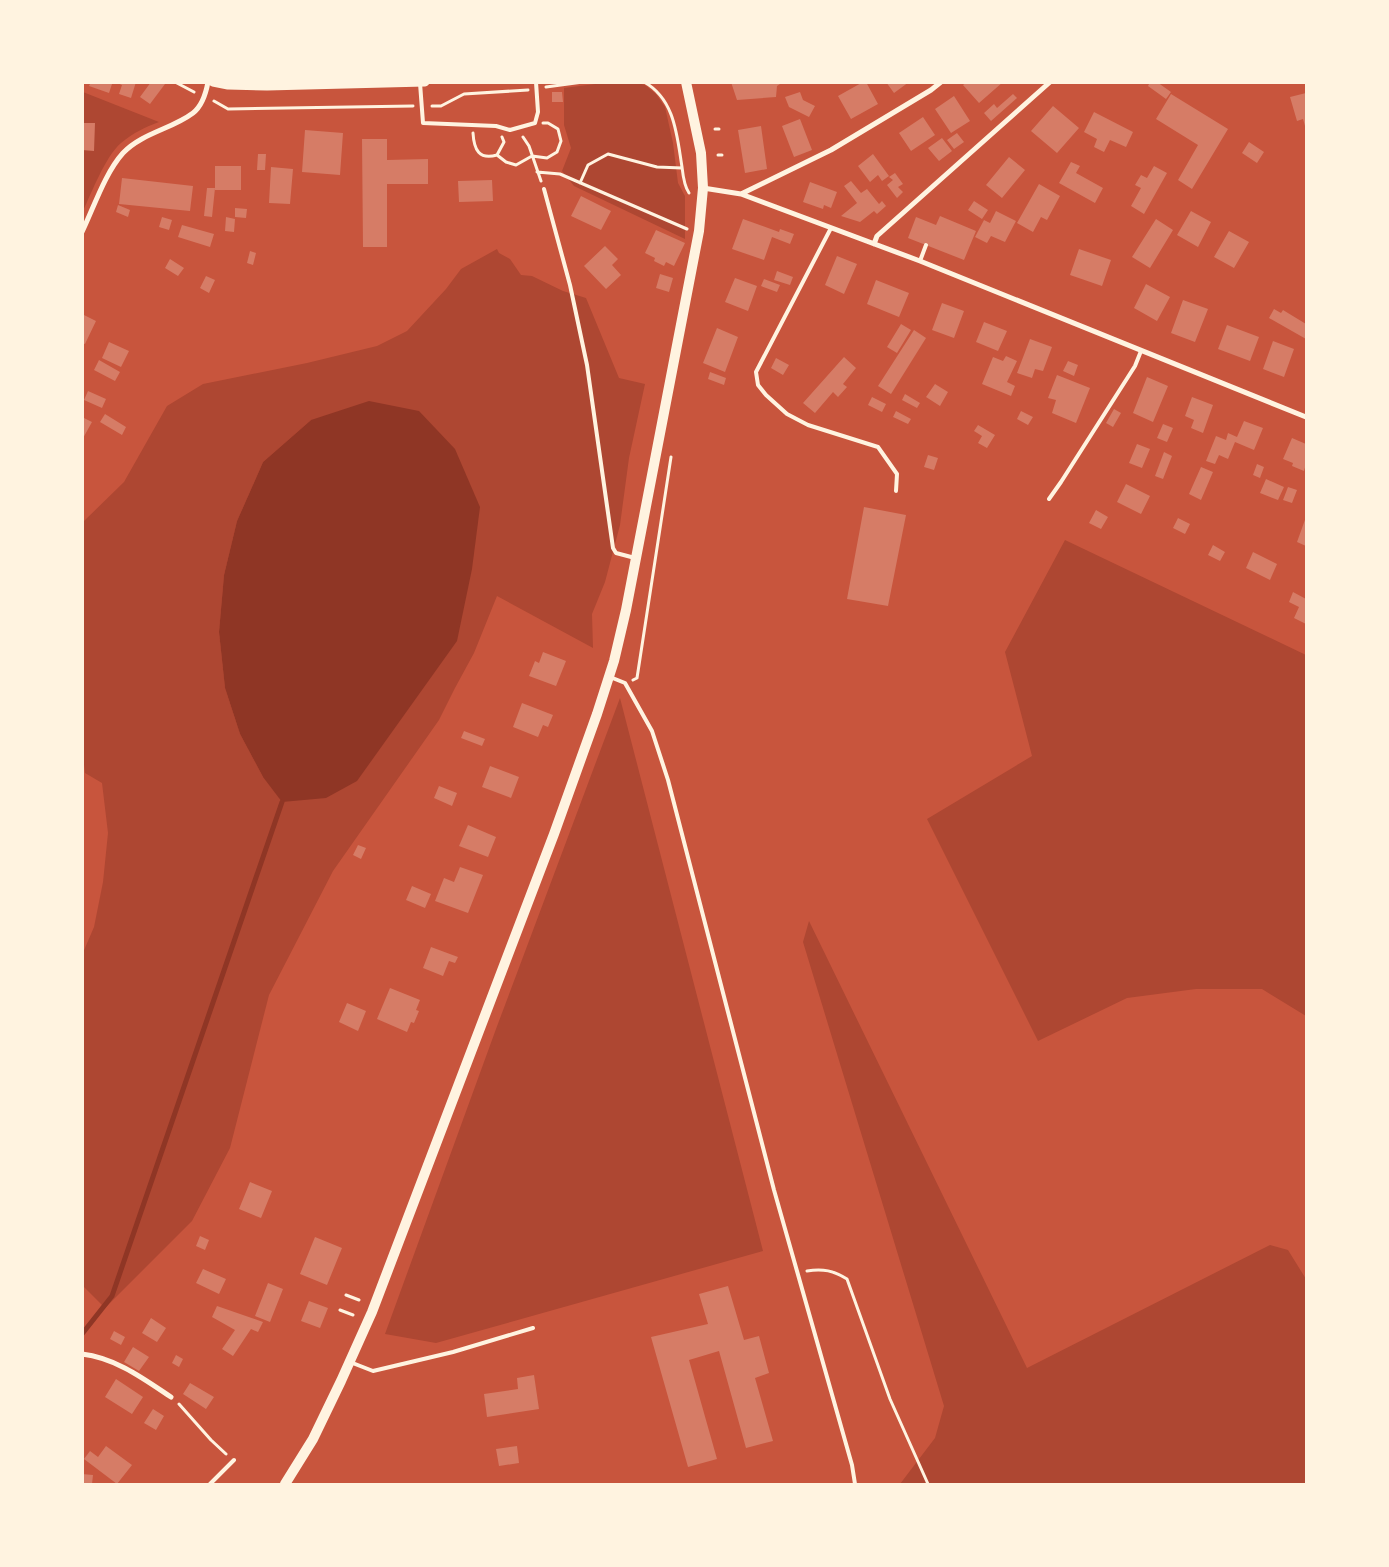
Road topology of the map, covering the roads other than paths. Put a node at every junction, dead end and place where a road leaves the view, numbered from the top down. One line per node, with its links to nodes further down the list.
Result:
1 (208, 82): 14 (street)
2 (213, 82): 8 (street)
3 (425, 82): 9 (street)
4 (536, 82): 9 (lane)
5 (686, 82): 10 (main road)
6 (941, 82): 12 (street)
7 (1050, 82): 15 (street)
8 (393, 83): 9 (street)
9 (420, 83)
10 (703, 188): 12 (street); 22 (main road)
11 (544, 189): 22 (lane)
12 (741, 194): 13 (street)
13 (831, 228): 15 (street); 20 (lane)
14 (82, 232)
15 (874, 244): 17 (street)
16 (926, 245): 17 (lane)
17 (920, 261): 18 (street)
18 (1141, 351): 19 (street); 21 (lane)
19 (1306, 417)
20 (896, 491)
21 (1049, 499)
22 (637, 559): 23 (main road)
23 (609, 676): 26 (main road); 31 (lane)
24 (533, 1328): 26 (lane)
25 (82, 1354): 27 (street)
26 (350, 1362): 30 (main road)
27 (171, 1398)
28 (234, 1460): 29 (lane)
29 (210, 1484)
30 (285, 1484)
31 (856, 1484)

